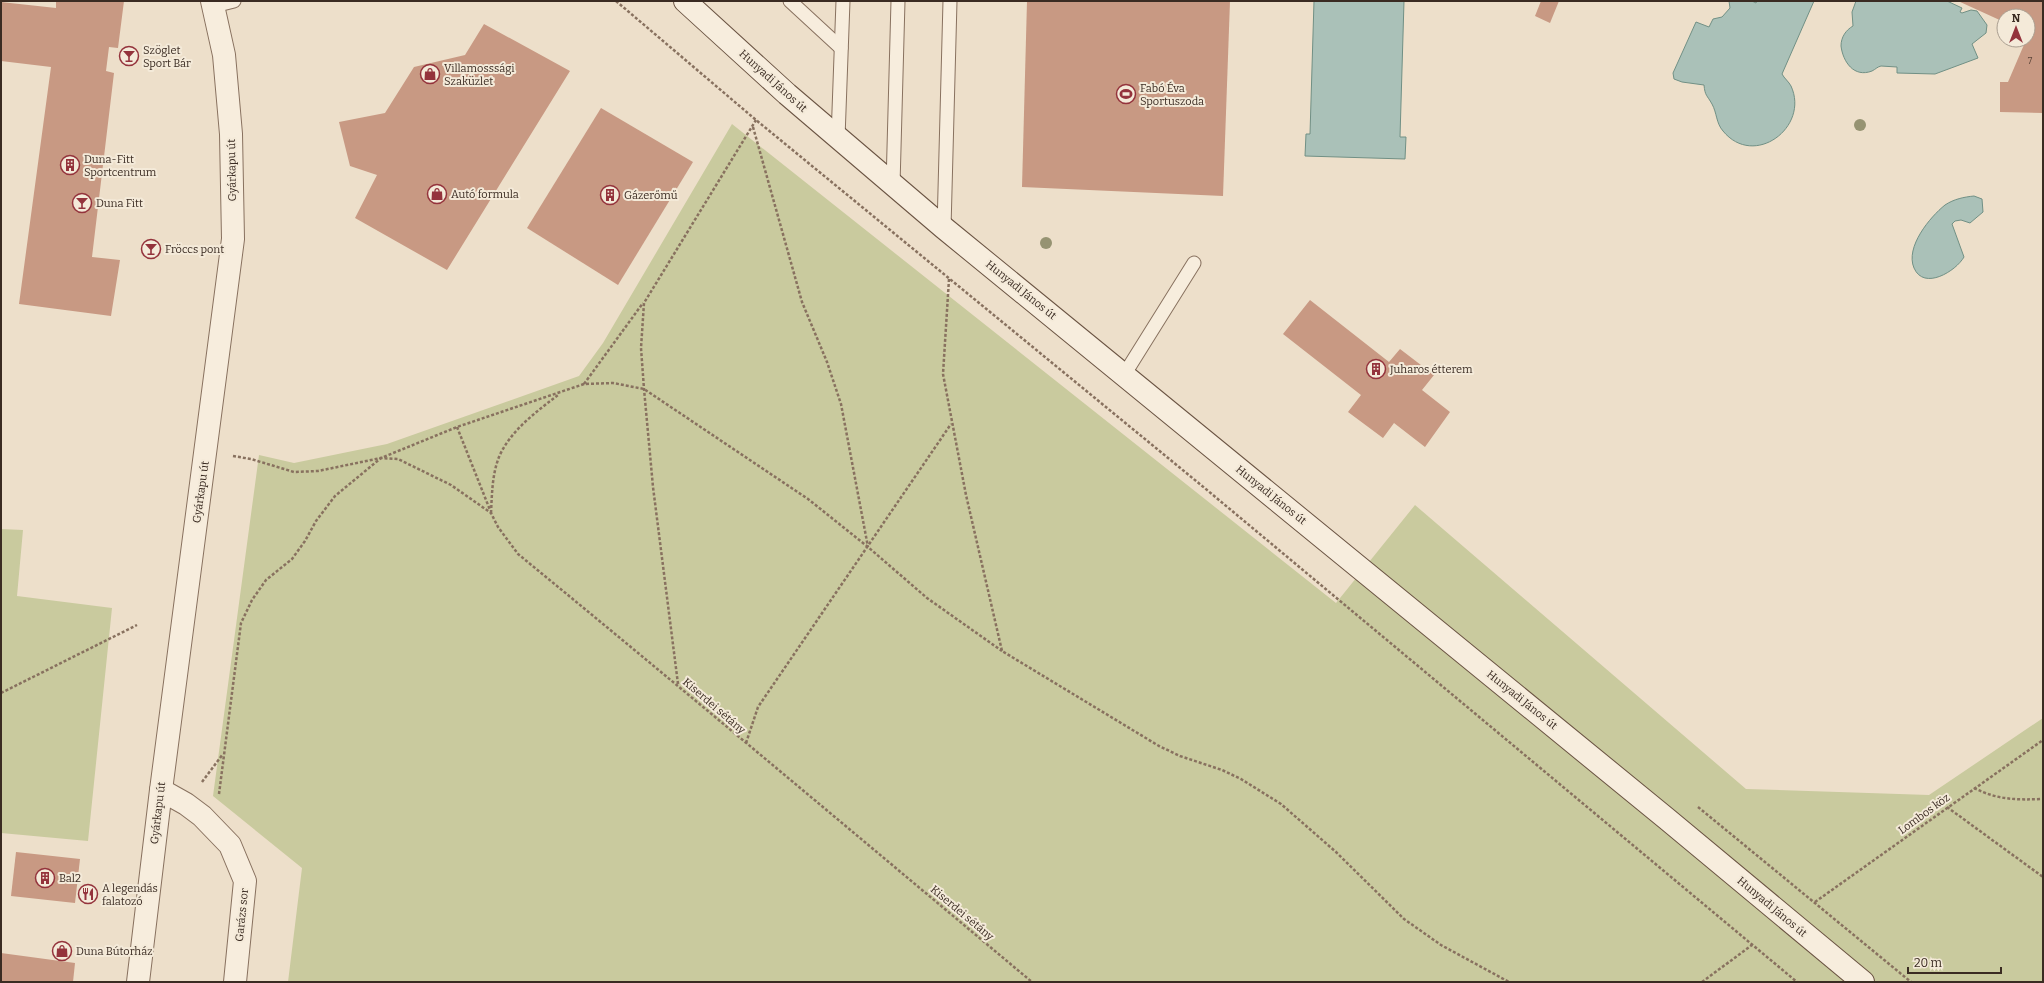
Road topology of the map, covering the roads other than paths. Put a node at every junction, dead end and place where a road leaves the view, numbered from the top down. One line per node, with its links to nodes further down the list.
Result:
1 (685, 1): 8 (street, Hunyadi János út)
2 (790, 1): 7 (lane)
3 (843, 1): 7 (lane)
4 (898, 1): 9 (lane)
5 (950, 1): 10 (lane)
6 (220, 3): 13 (street, Gyárkapu út)
7 (841, 48): 8 (lane)
8 (838, 138): 9 (street, Hunyadi János út)
9 (893, 185): 10 (street, Hunyadi János út)
10 (944, 228): 12 (street, Hunyadi János út)
11 (1194, 264): 12 (lane)
12 (1124, 375): 16 (street, Hunyadi János út)
13 (160, 790): 14 (street, Gyárkapu út); 15 (street, Garázs sor)
14 (138, 982)
15 (235, 982)
16 (1863, 982)

